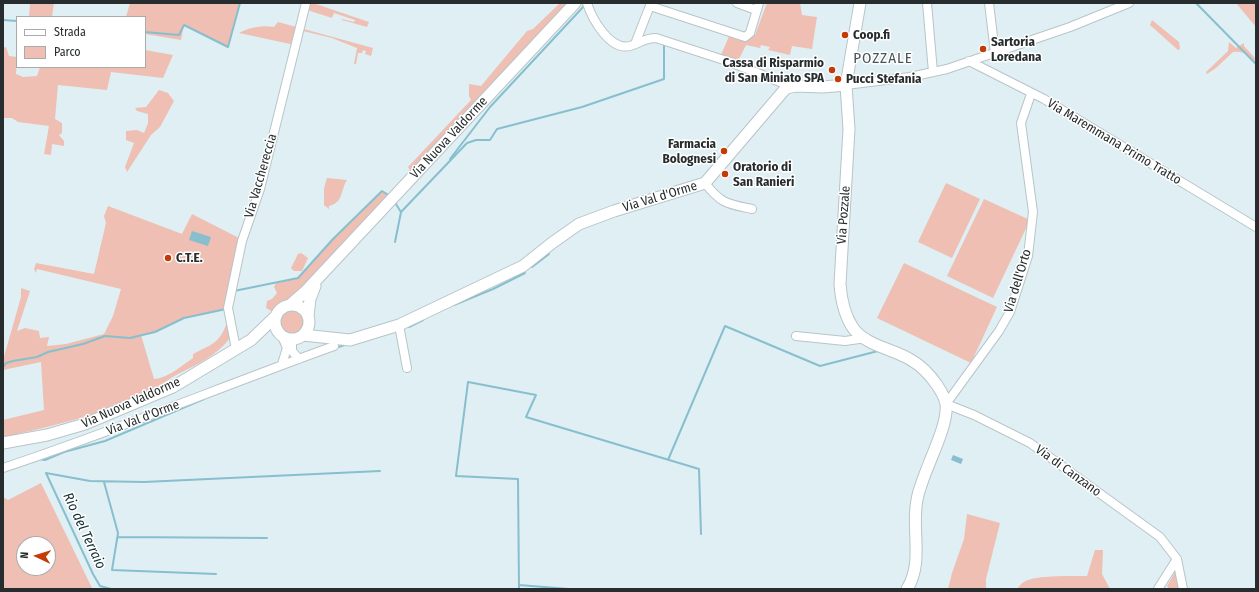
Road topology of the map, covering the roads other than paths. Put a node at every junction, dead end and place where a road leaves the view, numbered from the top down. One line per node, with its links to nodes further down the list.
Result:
1 (306, 3): 32 (street, Via Vacchereccia)
2 (575, 3): 21 (street, Via Nuova Valdorme)
3 (587, 3): 11 (street)
4 (736, 3): 10 (street)
5 (860, 3): 15 (street, Via Pozzale)
6 (927, 3): 14 (street)
7 (989, 3): 12 (street)
8 (1128, 3): 12 (street)
9 (651, 4): 10 (street); 11 (street)
10 (758, 6)
11 (632, 45): 16 (street)
12 (995, 53): 13 (street)
13 (969, 62): 14 (street); 17 (street, Via Maremmana Primo Tratto)
14 (933, 72): 15 (street)
15 (846, 85): 16 (street); 29 (street, Via Pozzale)
16 (790, 86): 18 (street, Via Val d'Orme)
17 (1031, 94): 20 (street, Via Maremmana Primo Tratto); 36 (street, Via dell'Orto)
18 (705, 183): 19 (street); 25 (street, Via Val d'Orme)
19 (752, 209)
20 (1256, 227)
21 (324, 272): 22 (street, Via Nuova Valdorme); 24 (street, Via Nuova Valdorme)
22 (290, 306): 23 (street, Via Nuova Valdorme); 24 (street)
23 (276, 316): 26 (street); 30 (street, Via Nuova Valdorme)
24 (308, 318): 28 (street, Via Nuova Valdorme); 31 (street)
25 (399, 325): 31 (street, Via Val d'Orme); 35 (street)
26 (281, 335): 28 (street, Via Nuova Valdorme); 30 (street, Via Nuova Valdorme); 34 (street)
27 (796, 336): 29 (street)
28 (299, 337): 31 (street, Via Val d'Orme); 33 (street)
29 (866, 338): 36 (street, Via Pozzale)
30 (251, 340): 32 (street, Via Nuova Valdorme)
31 (334, 343): 33 (street, Via Val d'Orme)
32 (236, 349): 37 (street, Via Nuova Valdorme)
33 (299, 358): 34 (street, Via Val d'Orme)
34 (282, 364): 38 (street, Via Val d'Orme)
35 (407, 368)
36 (946, 404): 39 (street, Via di Canzano); 40 (street)
37 (3, 443)
38 (3, 468)
39 (1177, 559): 41 (street); 42 (street, Via di Canzano)
40 (907, 589)
41 (1158, 589)
42 (1183, 589)

